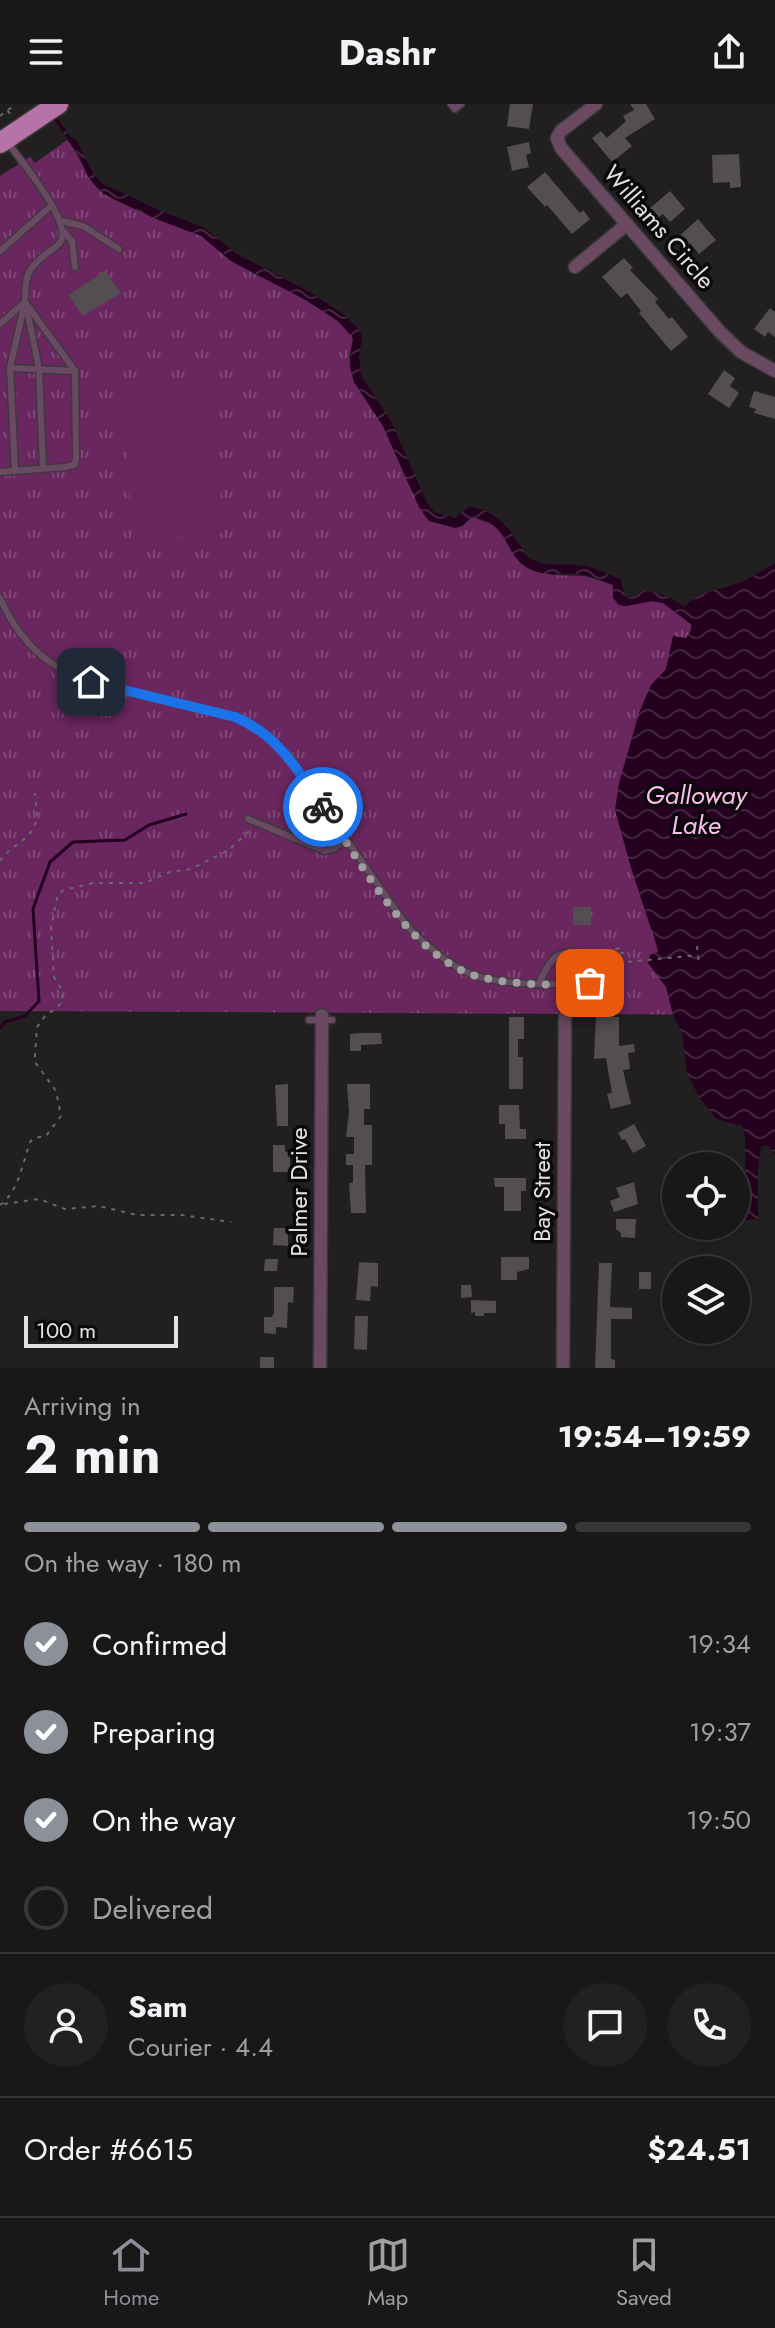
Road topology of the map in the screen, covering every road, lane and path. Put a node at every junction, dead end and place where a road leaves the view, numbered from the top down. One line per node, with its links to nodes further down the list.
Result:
1 (16, 104): 6 (path)
2 (58, 104): 7 (main road)
3 (451, 104): 4 (lane)
4 (461, 104)
5 (596, 104): 10 (street, Williams Circle)
6 (7, 110)
7 (3, 141): 8 (lane)
8 (52, 205): 9 (lane); 13 (lane)
9 (61, 221): 11 (lane); 12 (lane)
10 (627, 224): 15 (street); 21 (street, Williams Circle)
11 (63, 231): 14 (lane); 16 (lane)
12 (119, 249)
13 (0, 251)
14 (75, 267)
15 (575, 267)
16 (25, 302): 17 (lane); 18 (lane); 19 (lane); 20 (lane)
17 (0, 324)
18 (10, 368): 19 (lane); 23 (lane)
19 (39, 369): 20 (lane); 22 (lane)
20 (75, 371): 22 (lane)
21 (775, 371)
22 (43, 468): 23 (lane)
23 (15, 471): 24 (lane)
24 (0, 472)
25 (0, 598): 28 (lane)
26 (35, 793): 29 (path)
27 (252, 821): 28 (lane); 39 (path)
28 (345, 839): 36 (lane)
29 (0, 861)
30 (697, 946): 32 (path)
31 (620, 953): 33 (path)
32 (698, 955): 33 (path); 35 (path)
33 (623, 963): 34 (path)
34 (600, 964): 36 (lane); 36 (lane)
35 (699, 964)
36 (539, 983)
37 (565, 1016): 42 (street, Bay Street)
38 (321, 1019): 41 (street, Palmer Drive)
39 (2, 1204): 40 (path)
40 (231, 1222)
41 (320, 1368)
42 (563, 1368)

